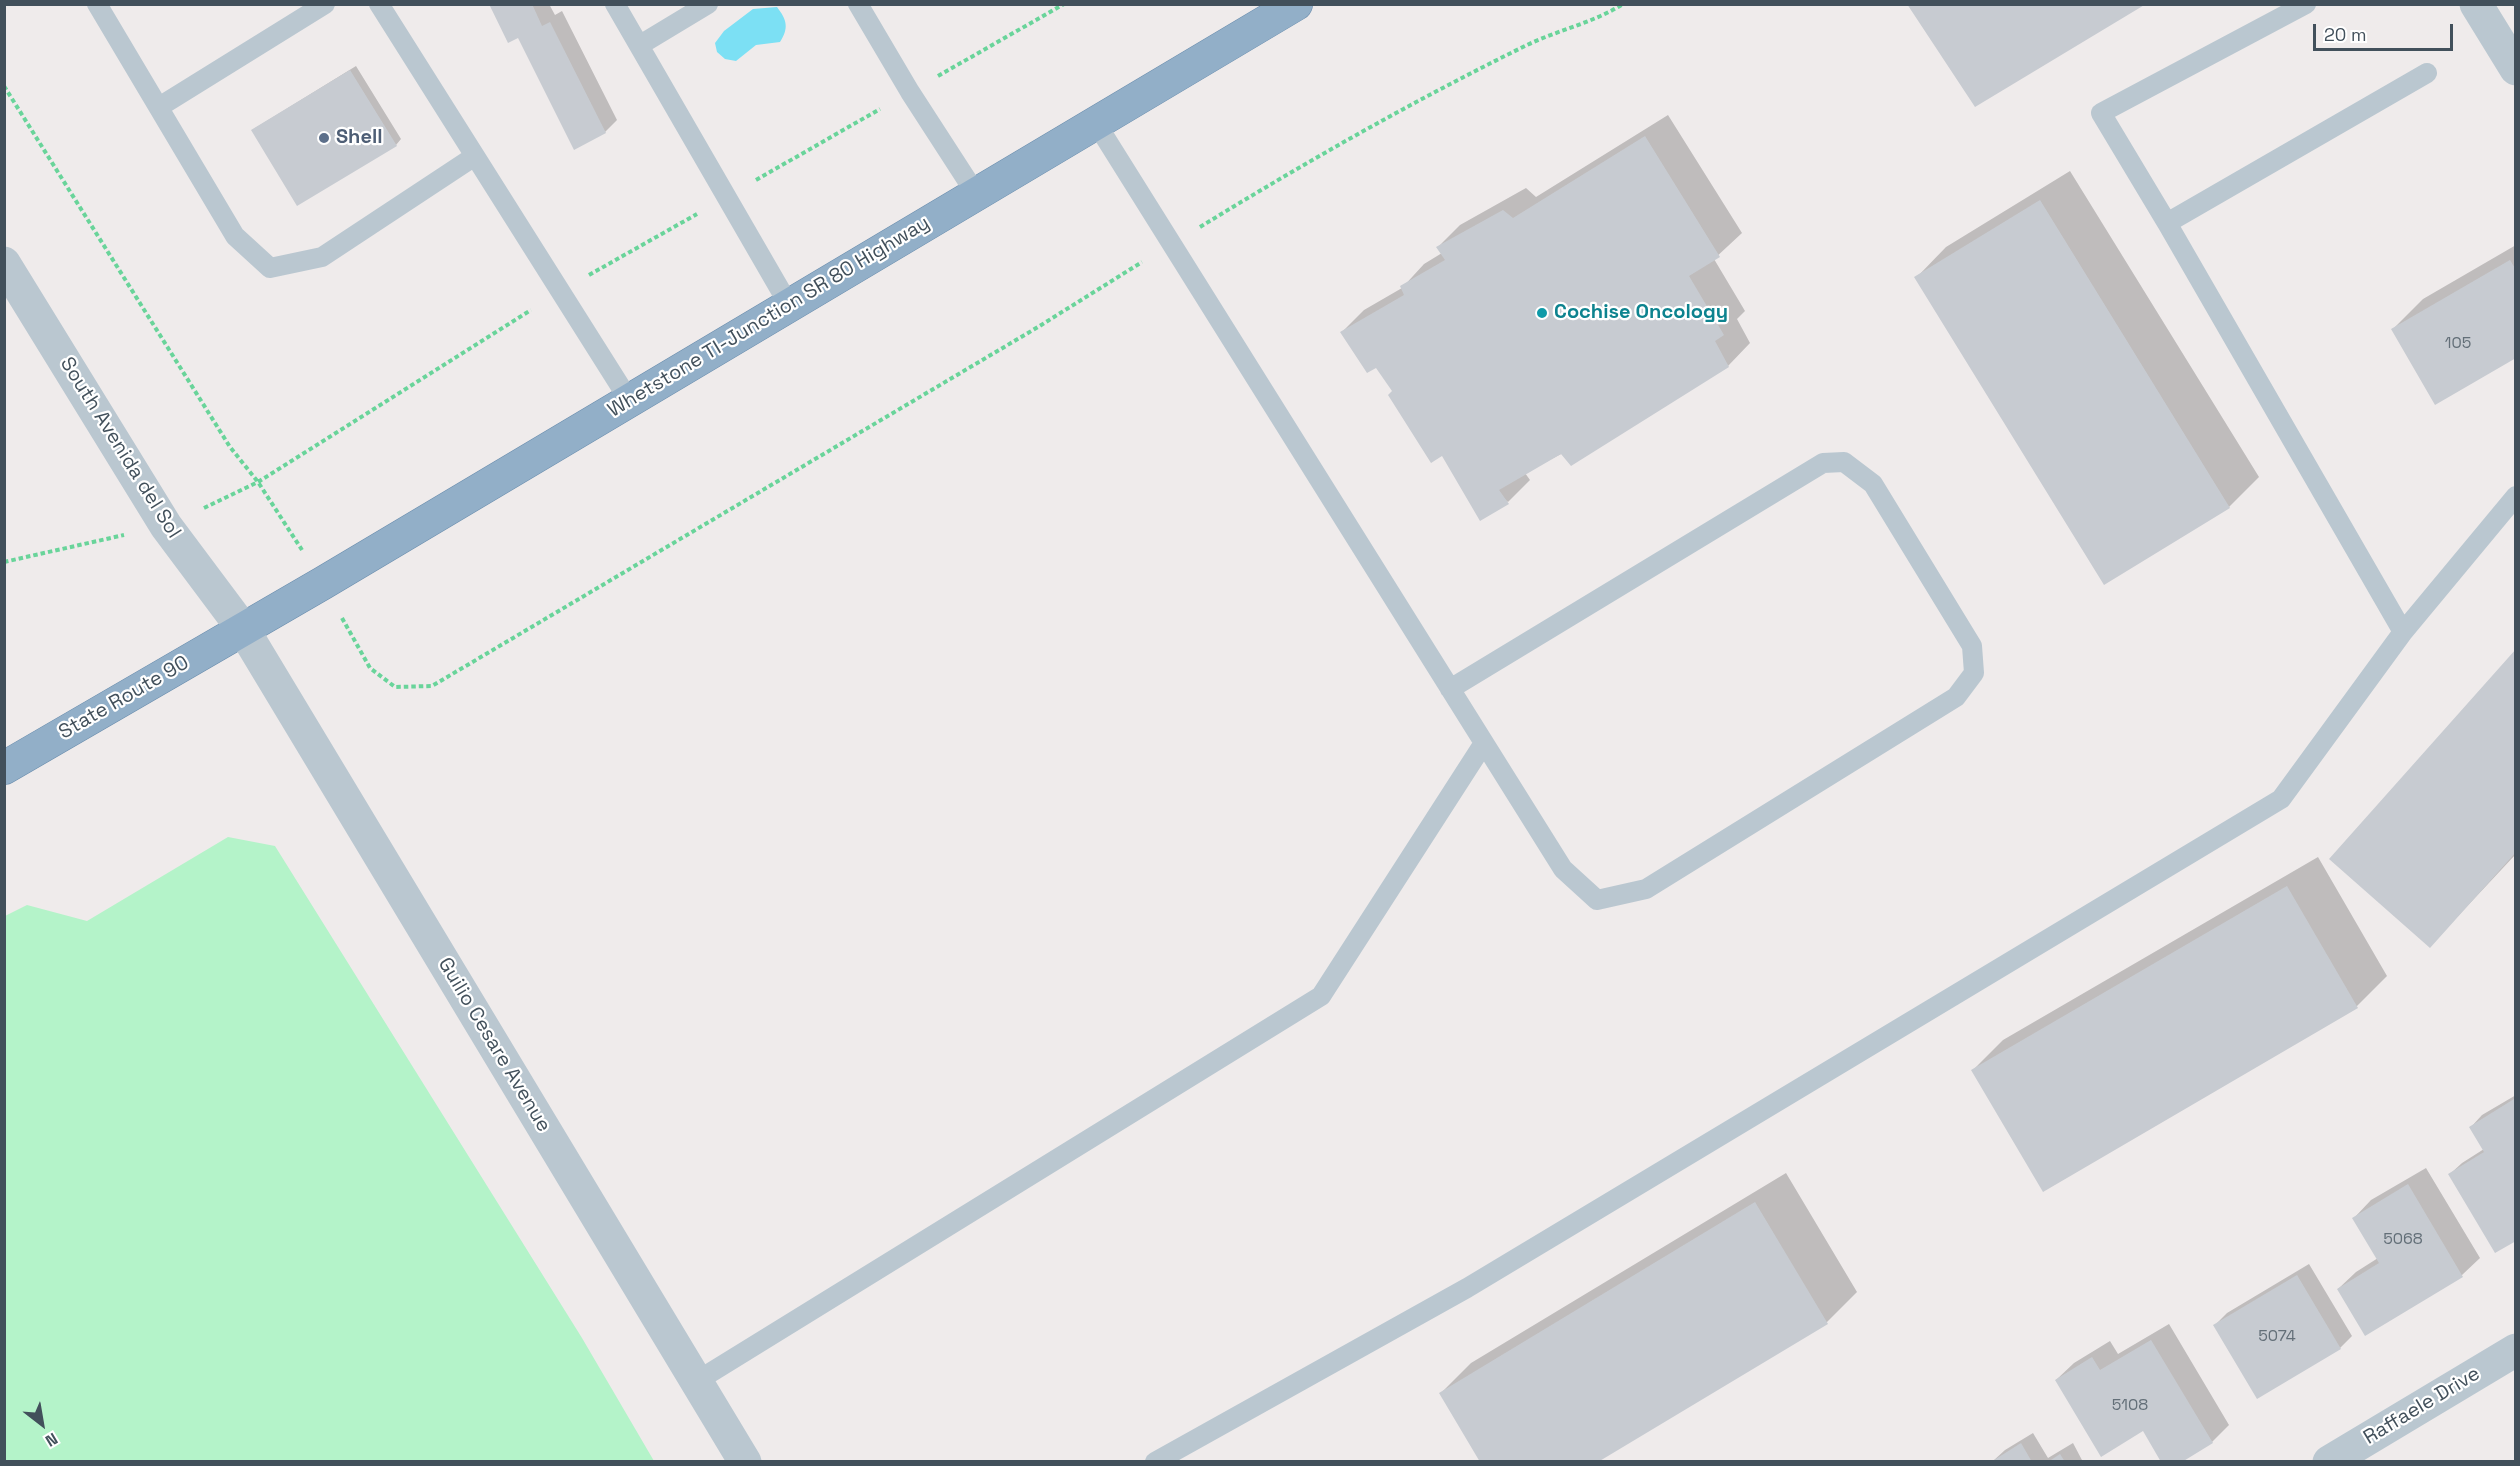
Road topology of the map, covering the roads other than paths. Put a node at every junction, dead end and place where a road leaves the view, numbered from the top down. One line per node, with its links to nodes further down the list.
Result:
1 (97, 4): 14 (lane)
2 (326, 4): 14 (lane)
3 (379, 4): 16 (lane)
4 (615, 4): 11 (lane)
5 (708, 4): 11 (lane)
6 (858, 4): 17 (lane)
7 (1296, 4): 15 (highway, Whetstone TI-Junction SR 80 Highway)
8 (2306, 4): 18 (lane)
9 (2476, 4): 10 (street)
10 (2506, 31): 12 (street)
11 (640, 45): 20 (lane)
12 (2516, 69)
13 (2427, 73): 18 (lane)
14 (159, 107): 16 (lane)
15 (1096, 123): 17 (highway, Whetstone TI-Junction SR 80 Highway); 25 (lane)
16 (475, 156): 21 (lane)
17 (976, 194): 20 (highway, Whetstone TI-Junction SR 80 Highway)
18 (2167, 222): 24 (lane)
19 (4, 263): 23 (street, South Avenida del Sol)
20 (789, 305): 21 (highway, Whetstone TI-Junction SR 80 Highway)
21 (629, 400): 23 (highway, Whetstone TI-Junction SR 80 Highway)
22 (2516, 496): 24 (lane)
23 (243, 629): 27 (highway, State Route 90); 29 (street, Guilio Cesare Avenue)
24 (2403, 632): 31 (lane)
25 (1450, 689): 26 (lane); 26 (lane)
26 (1484, 743): 29 (lane)
27 (4, 768)
28 (2516, 1350): 32 (street, Raffaele Drive)
29 (696, 1381): 30 (street, Guilio Cesare Avenue)
30 (745, 1461)
31 (1155, 1461)
32 (2329, 1461)

